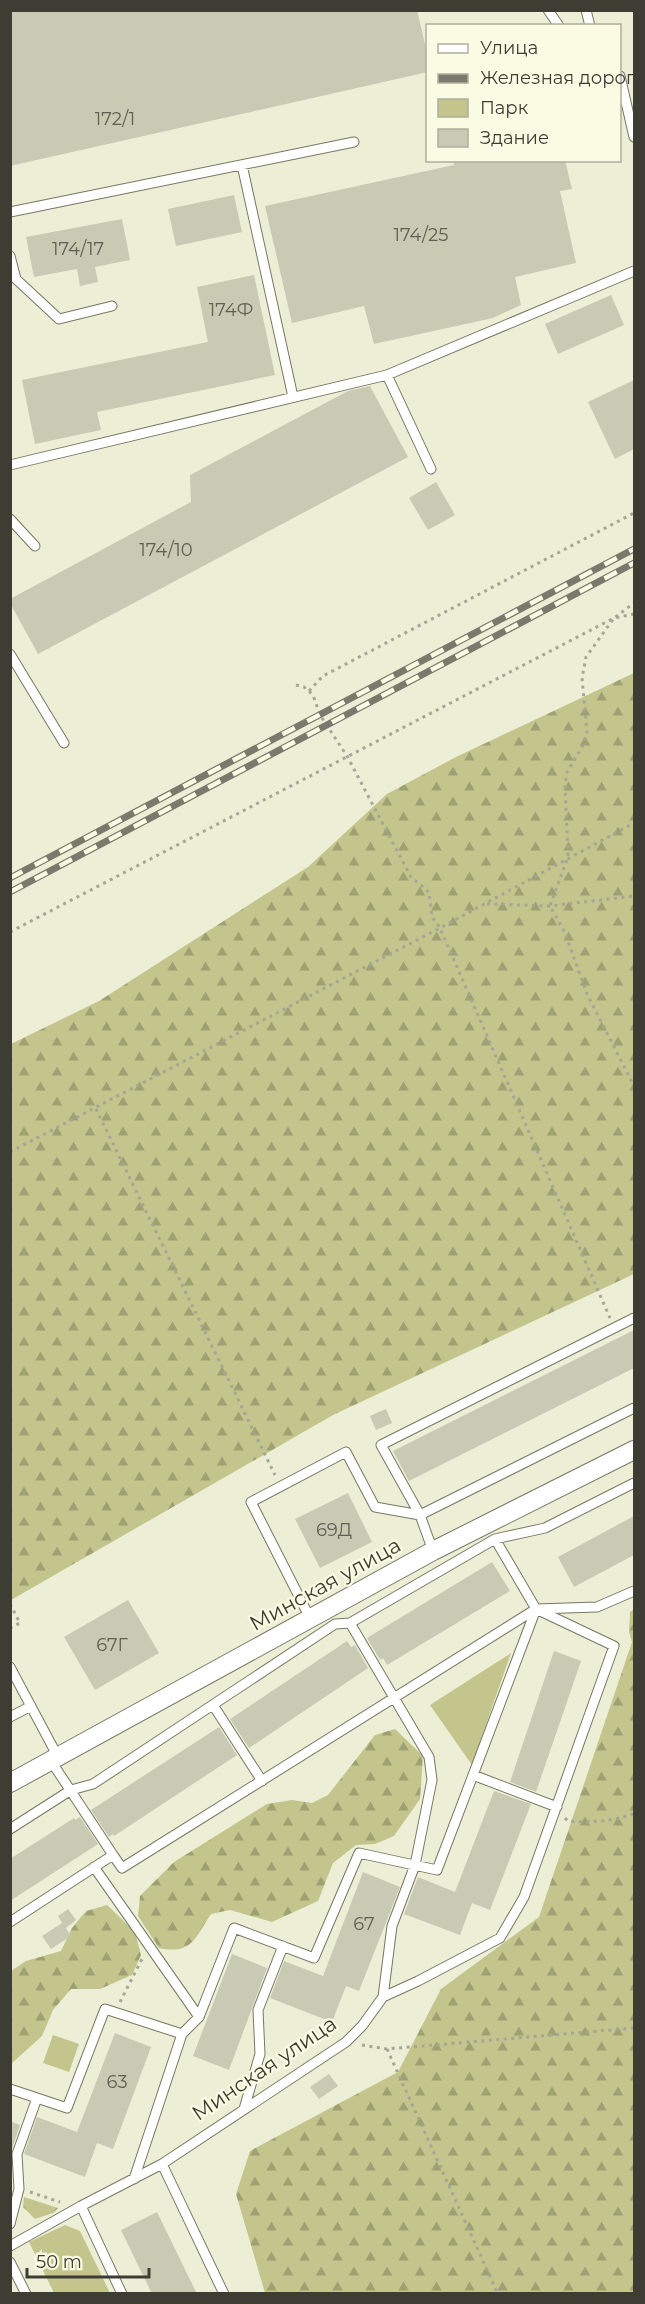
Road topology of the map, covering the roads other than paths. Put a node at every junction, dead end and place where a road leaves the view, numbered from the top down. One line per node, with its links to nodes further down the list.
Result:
1 (548, 10): 2 (lane)
2 (558, 24)
3 (621, 80): 4 (lane)
4 (634, 137)
5 (354, 142): 6 (lane)
6 (242, 165): 7 (lane); 12 (lane)
7 (10, 212)
8 (10, 256): 10 (lane)
9 (634, 271): 11 (lane)
10 (112, 306)
11 (387, 375): 12 (lane); 14 (lane)
12 (293, 396): 13 (lane)
13 (10, 465)
14 (431, 469)
15 (10, 519): 16 (lane)
16 (35, 546)
17 (10, 654): 18 (lane)
18 (64, 743)
19 (634, 1318): 23 (lane)
20 (634, 1408): 23 (lane)
21 (634, 1450): 25 (street, Минская улица)
22 (634, 1483): 24 (lane)
23 (420, 1515): 25 (lane); 28 (lane)
24 (495, 1539): 27 (lane); 29 (lane)
25 (433, 1551): 28 (street, Минская улица)
26 (634, 1591): 27 (lane)
27 (536, 1609): 31 (lane); 36 (lane); 40 (lane)
28 (310, 1618): 35 (street, Минская улица)
29 (350, 1623): 31 (lane); 32 (lane)
30 (10, 1667): 33 (lane)
31 (395, 1699): 37 (lane); 43 (lane)
32 (213, 1705): 37 (lane); 39 (lane)
33 (31, 1706): 34 (lane); 35 (lane)
34 (10, 1717)
35 (55, 1759): 38 (street, Минская улица); 39 (lane)
36 (473, 1775): 40 (lane); 43 (lane)
37 (262, 1781): 42 (lane)
38 (10, 1783)
39 (71, 1790): 41 (lane); 42 (lane)
40 (557, 1806): 47 (lane)
41 (10, 1829)
42 (113, 1855): 44 (lane)
43 (415, 1865): 46 (lane); 47 (lane)
44 (94, 1867): 45 (lane); 48 (lane)
45 (10, 1922)
46 (283, 1946): 48 (lane); 52 (lane)
47 (383, 1997): 52 (lane, Минская улица)
48 (199, 2017): 49 (lane)
49 (182, 2034): 51 (lane); 54 (lane)
50 (10, 2089): 51 (lane)
51 (37, 2098): 56 (lane)
52 (244, 2109): 53 (lane, Минская улица)
53 (162, 2164): 54 (lane, Минская улица); 61 (lane)
54 (134, 2179): 55 (lane, Минская улица)
55 (79, 2207): 57 (lane, Минская улица); 60 (lane)
56 (10, 2224)
57 (10, 2246)
58 (10, 2262): 59 (lane)
59 (26, 2294)
60 (122, 2294)
61 (224, 2294)

